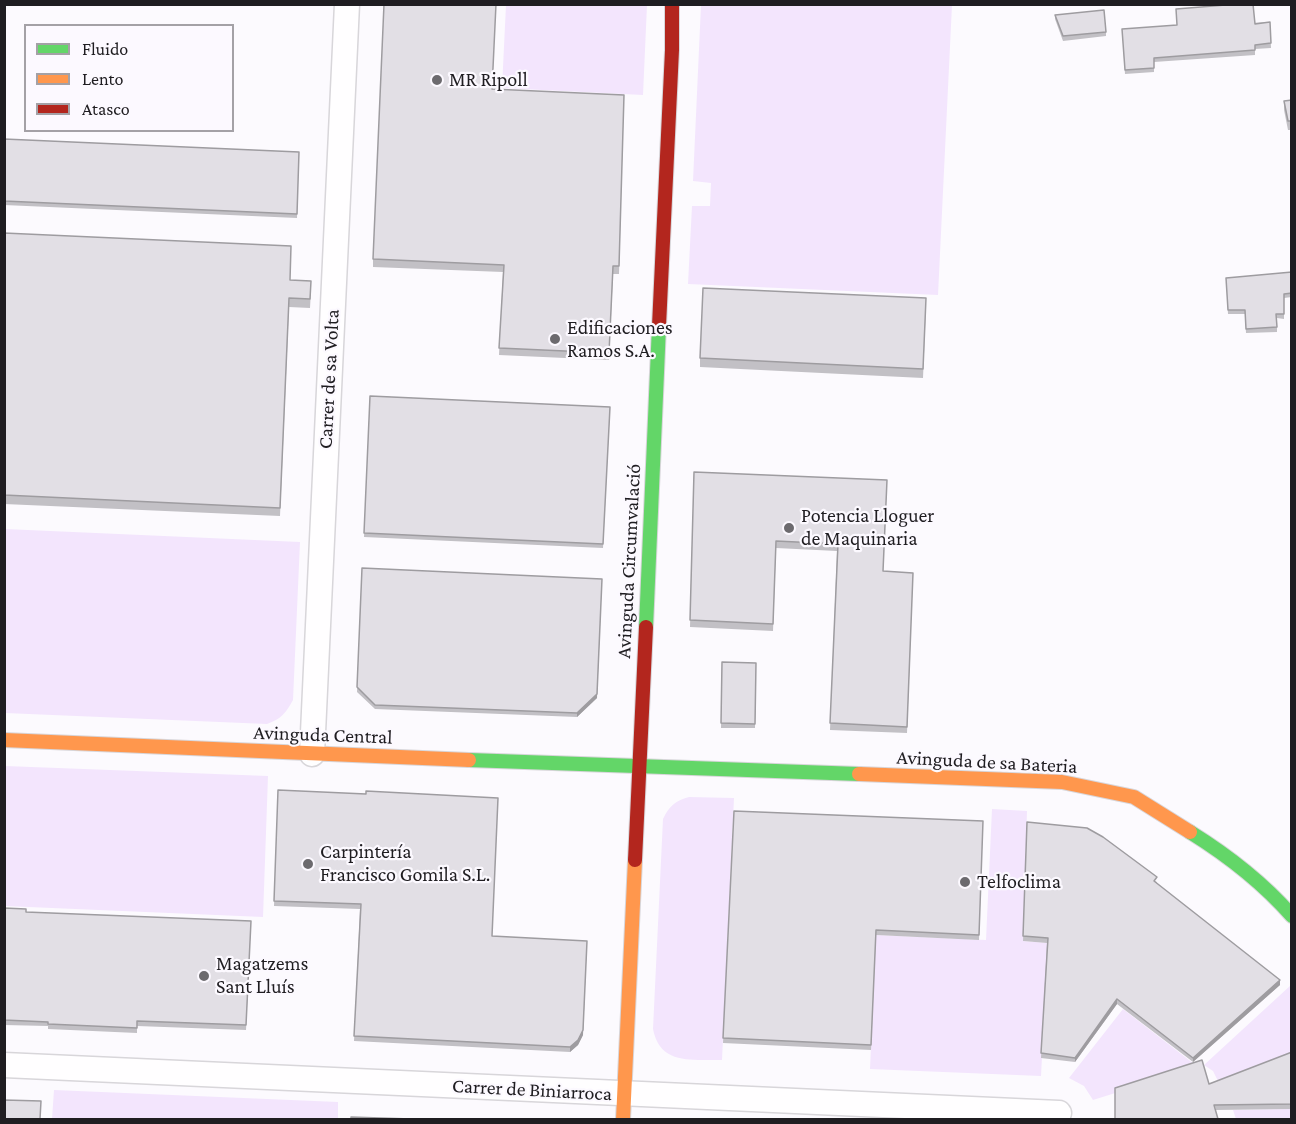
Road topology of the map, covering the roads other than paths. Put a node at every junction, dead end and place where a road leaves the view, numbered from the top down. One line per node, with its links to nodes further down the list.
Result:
1 (347, 4): 4 (street, Carrer de sa Volta)
2 (672, 4): 5 (street, Avinguda Circumvalació)
3 (4, 740): 4 (street, Avinguda Central)
4 (312, 754): 5 (street, Avinguda Central)
5 (639, 767): 6 (street, Avinguda de sa Bateria); 8 (street, Avinguda Circumvalació)
6 (1292, 916)
7 (4, 1065): 8 (street, Carrer de Biniarroca)
8 (624, 1094): 9 (street, Carrer de Biniarroca); 10 (street, Avinguda Circumvalació)
9 (1059, 1113)
10 (623, 1119)

